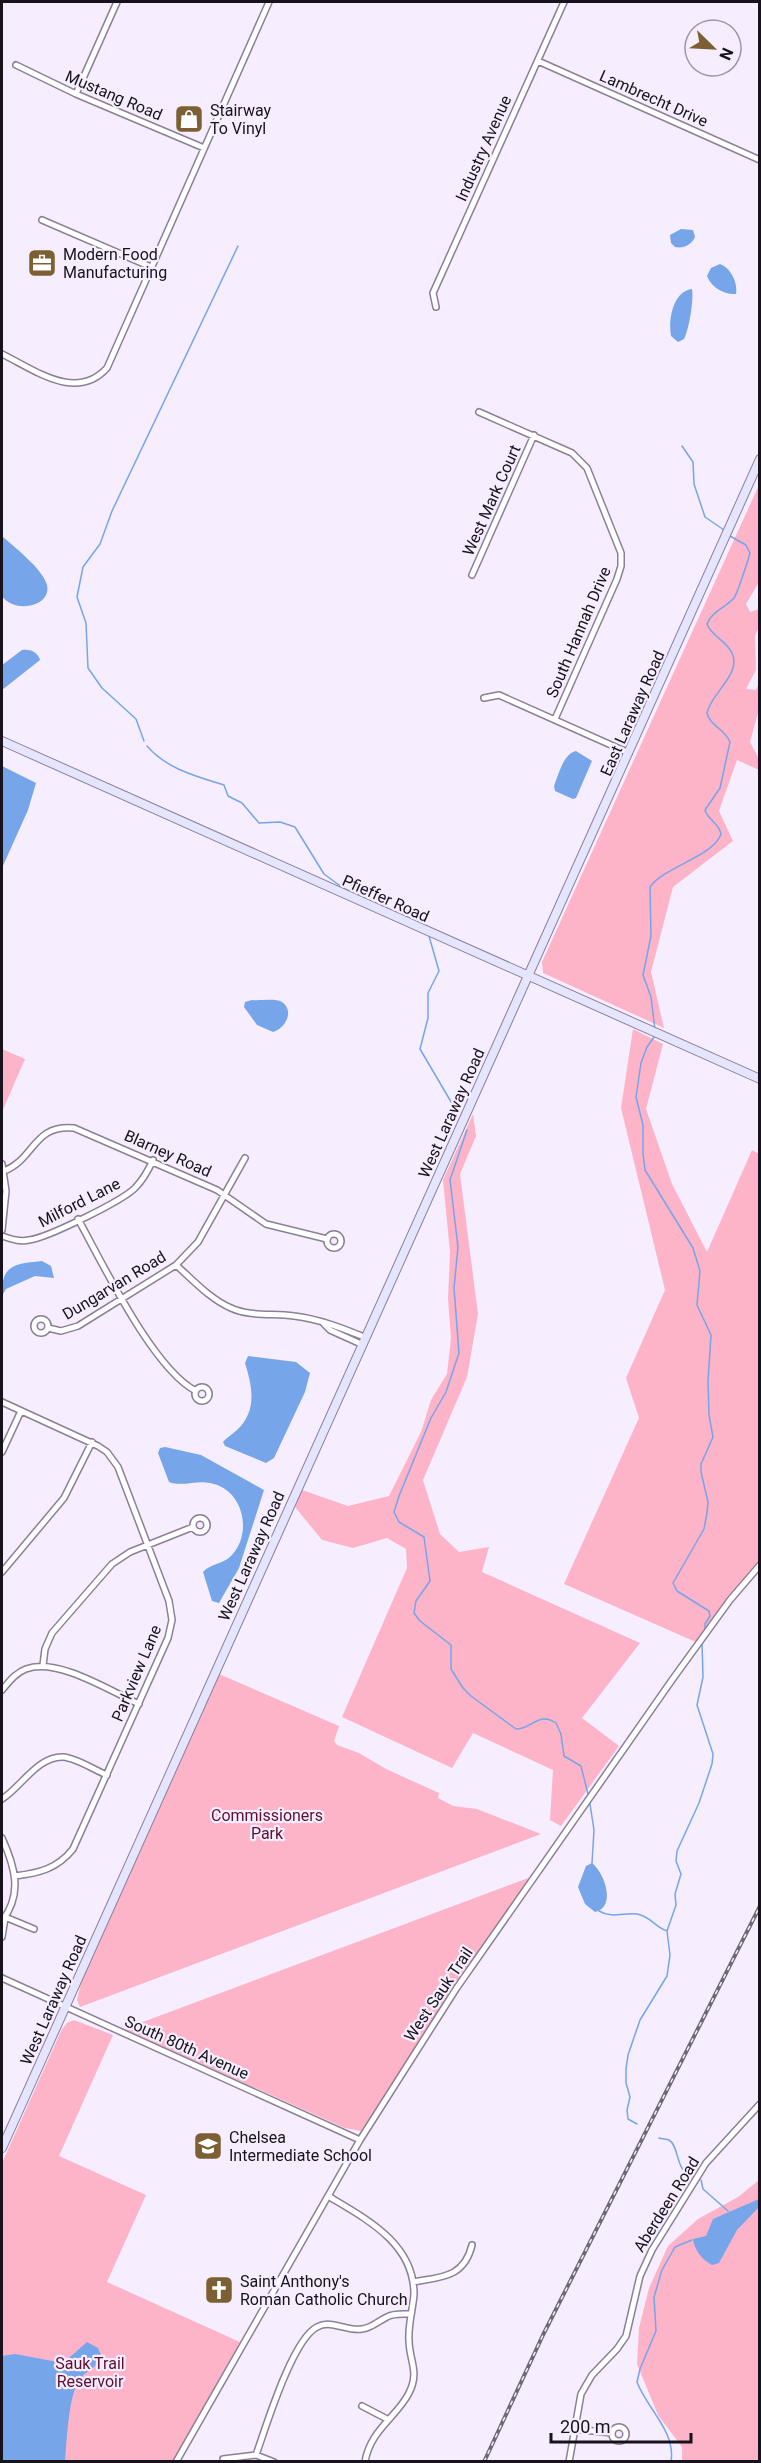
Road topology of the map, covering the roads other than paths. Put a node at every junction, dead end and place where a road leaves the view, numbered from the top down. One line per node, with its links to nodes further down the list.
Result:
1 (117, 2): 6 (street)
2 (269, 2): 7 (street)
3 (564, 2): 4 (street, Industry Avenue)
4 (538, 61): 8 (street, Lambrecht Drive); 11 (street, Industry Avenue)
5 (16, 65): 6 (street, Mustang Road)
6 (75, 94): 7 (street, Mustang Road)
7 (204, 148): 10 (street)
8 (759, 160)
9 (42, 220): 10 (street)
10 (151, 267): 12 (street)
11 (436, 307)
12 (2, 354)
13 (479, 412): 14 (street, South Hannah Drive)
14 (534, 435): 16 (street, West Mark Court); 18 (street, South Hannah Drive)
15 (759, 459): 20 (main road, East Laraway Road)
16 (472, 575)
17 (484, 698): 18 (street)
18 (555, 719): 20 (street)
19 (2, 741): 21 (main road, Pfieffer Road)
20 (629, 753): 21 (main road, East Laraway Road)
21 (527, 976): 22 (main road, Pfieffer Road); 35 (main road, West Laraway Road)
22 (759, 1079)
23 (245, 1158): 27 (street, Dungarvan Road)
24 (153, 1160): 26 (street, Blarney Road); 27 (street, Blarney Road); 28 (street, Milford Lane)
25 (2, 1164): 26 (street)
26 (4, 1171): 29 (street)
27 (226, 1195): 31 (street, Blarney Road); 32 (street, Dungarvan Road)
28 (78, 1219): 30 (street, Milford Lane); 33 (street)
29 (2, 1230)
30 (2, 1236)
31 (327, 1239)
32 (176, 1265): 33 (street, Dungarvan Road); 35 (street)
33 (122, 1299): 34 (street, Dungarvan Road); 36 (street)
34 (48, 1328)
35 (363, 1341): 56 (main road, West Laraway Road)
36 (196, 1391)
37 (2, 1402): 38 (street, Parkview Lane)
38 (21, 1411): 39 (street, Parkview Lane); 40 (street)
39 (92, 1442): 42 (street, Parkview Lane); 44 (street)
40 (2, 1452)
41 (193, 1527): 42 (street)
42 (148, 1545): 45 (street); 47 (street, Parkview Lane)
43 (759, 1565): 58 (street, West Sauk Trail)
44 (2, 1572)
45 (43, 1665): 46 (street); 47 (street)
46 (2, 1690)
47 (139, 1704): 48 (street, Parkview Lane)
48 (107, 1776): 49 (street); 51 (street, Parkview Lane)
49 (2, 1799)
50 (2, 1838): 51 (street)
51 (15, 1876): 52 (street)
52 (3, 1919): 53 (street); 54 (street)
53 (34, 1929)
54 (2, 1937)
55 (2, 1978): 56 (street, South 80th Avenue)
56 (65, 2007): 58 (street, South 80th Avenue); 59 (main road, West Laraway Road)
57 (759, 2104): 66 (street, Aberdeen Road)
58 (360, 2140): 60 (street, West Sauk Trail)
59 (2, 2148)
60 (328, 2196): 62 (street); 70 (street, West Sauk Trail)
61 (472, 2245): 62 (street)
62 (413, 2282): 63 (street)
63 (410, 2314): 65 (street); 68 (street)
64 (362, 2406): 65 (street)
65 (387, 2419): 72 (street)
66 (574, 2429): 67 (street); 73 (street, Aberdeen Road)
67 (612, 2433)
68 (256, 2455): 69 (street); 71 (street)
69 (223, 2459)
70 (176, 2462)
71 (274, 2462)
72 (365, 2462)
73 (569, 2462)

